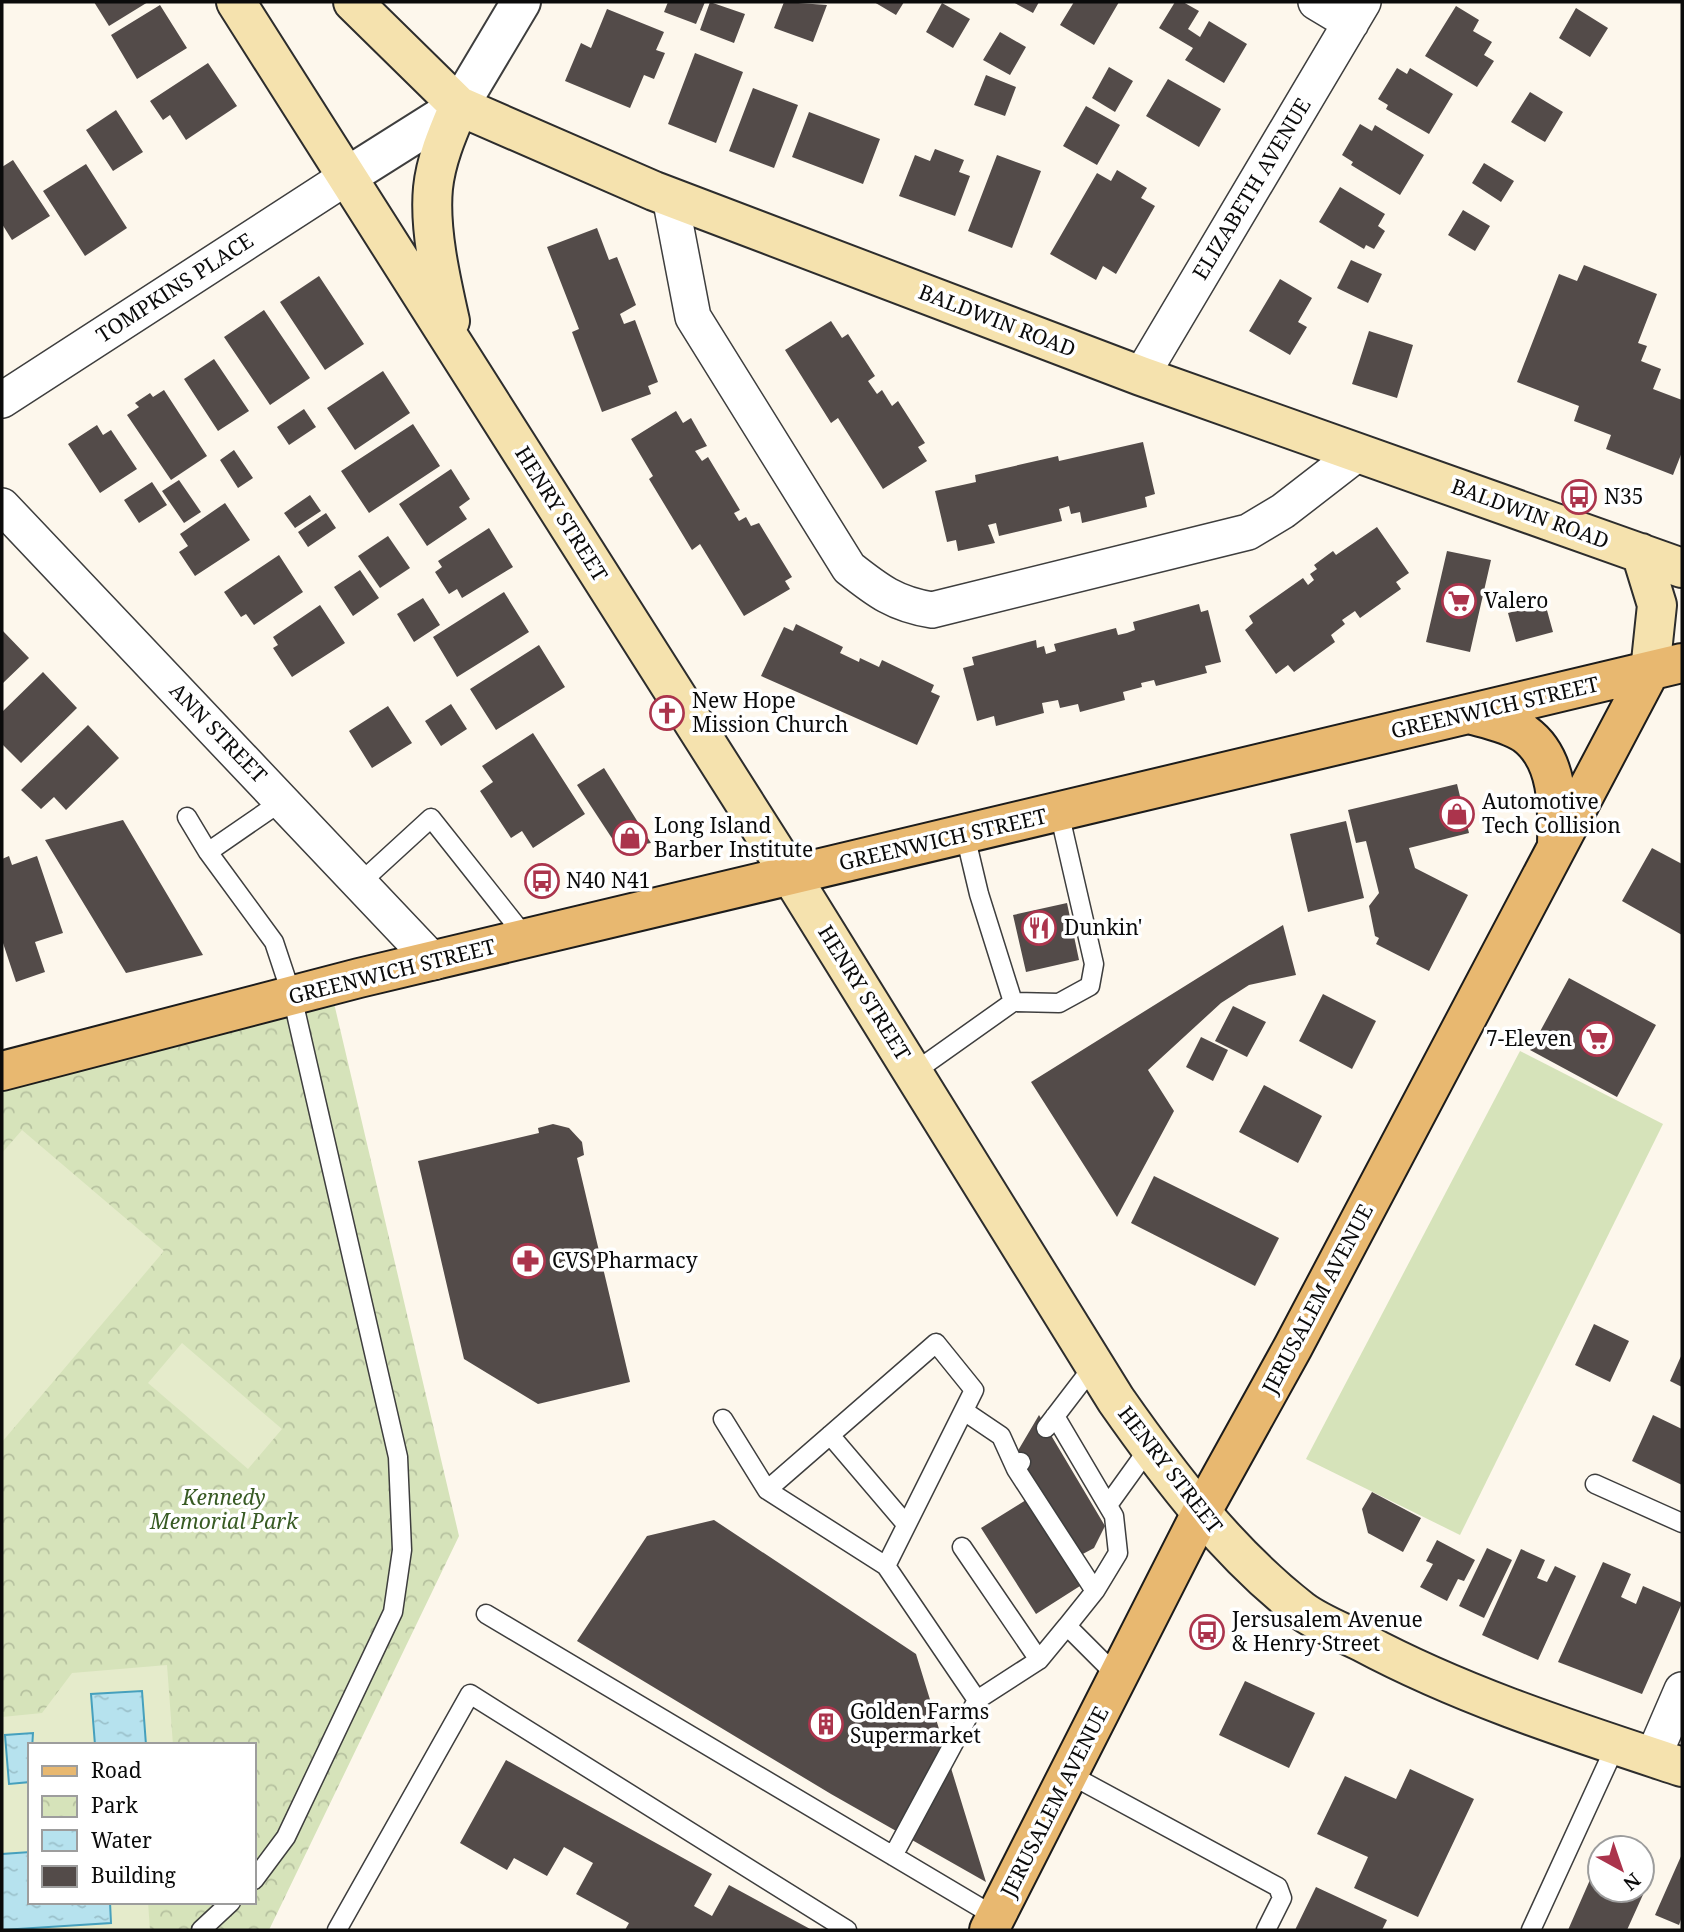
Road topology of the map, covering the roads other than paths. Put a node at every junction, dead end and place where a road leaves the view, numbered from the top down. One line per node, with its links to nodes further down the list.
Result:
1 (236, 2): 7 (main road, HENRY STREET)
2 (353, 2): 6 (main road, BALDWIN ROAD)
3 (521, 2): 6 (street)
4 (1316, 2): 5 (street)
5 (1357, 12): 10 (street, ELIZABETH AVENUE)
6 (459, 106): 7 (street); 8 (main road, BALDWIN ROAD); 9 (main road)
7 (348, 176): 9 (main road, HENRY STREET); 11 (street, TOMPKINS PLACE)
8 (670, 197): 10 (main road, BALDWIN ROAD); 12 (street)
9 (456, 347): 24 (main road, HENRY STREET)
10 (1141, 376): 12 (main road, BALDWIN ROAD)
11 (2, 400)
12 (1358, 453): 14 (main road, BALDWIN ROAD)
13 (2, 506): 18 (street, ANN STREET)
14 (1641, 553): 15 (main road, BALDWIN ROAD); 16 (main road)
15 (1682, 568)
16 (1666, 667): 17 (main road, GREENWICH STREET); 22 (main road, JERUSALEM AVENUE)
17 (1469, 714): 19 (main road, GREENWICH STREET); 22 (main road)
18 (282, 801): 23 (lane); 25 (street, ANN STREET)
19 (1059, 812): 21 (main road, GREENWICH STREET); 29 (lane)
20 (187, 817): 23 (lane)
21 (965, 835): 24 (main road, GREENWICH STREET); 29 (lane)
22 (1556, 848): 40 (main road, JERUSALEM AVENUE)
23 (208, 852): 28 (lane)
24 (791, 876): 26 (main road, GREENWICH STREET); 31 (main road, HENRY STREET)
25 (360, 883): 26 (lane); 27 (street, ANN STREET)
26 (527, 939): 27 (main road, GREENWICH STREET)
27 (434, 961): 28 (main road, GREENWICH STREET)
28 (292, 996): 30 (main road, GREENWICH STREET); 56 (lane)
29 (1013, 1002): 31 (lane)
30 (2, 1071)
31 (913, 1073): 32 (main road, HENRY STREET)
32 (1095, 1363): 36 (main road, HENRY STREET); 39 (lane)
33 (964, 1411): 35 (lane); 41 (lane); 45 (lane)
34 (723, 1419): 38 (lane)
35 (830, 1435): 38 (lane); 41 (lane)
36 (1149, 1448): 39 (lane); 40 (main road, HENRY STREET)
37 (1595, 1484): 42 (lane)
38 (767, 1490): 44 (lane)
39 (1108, 1505): 45 (lane)
40 (1201, 1513): 49 (main road, JERUSALEM AVENUE); 52 (main road, HENRY STREET)
41 (905, 1523): 44 (lane)
42 (1682, 1523)
43 (962, 1547): 48 (lane)
44 (886, 1566): 51 (lane)
45 (1095, 1591): 47 (lane)
46 (486, 1614): 55 (lane)
47 (1066, 1626): 48 (lane); 49 (lane)
48 (1039, 1660): 51 (lane)
49 (1118, 1677): 54 (main road, JERUSALEM AVENUE)
50 (1682, 1690): 53 (street)
51 (977, 1700): 55 (lane)
52 (1616, 1745): 53 (main road, HENRY STREET); 63 (lane)
53 (1667, 1762)
54 (1069, 1774): 58 (main road, JERUSALEM AVENUE); 62 (lane)
55 (893, 1856): 58 (lane)
56 (256, 1877)
57 (229, 1904): 59 (lane)
58 (993, 1924)
59 (201, 1930)
60 (337, 1930): 61 (lane)
61 (847, 1930)
62 (1266, 1930)
63 (1531, 1930)

